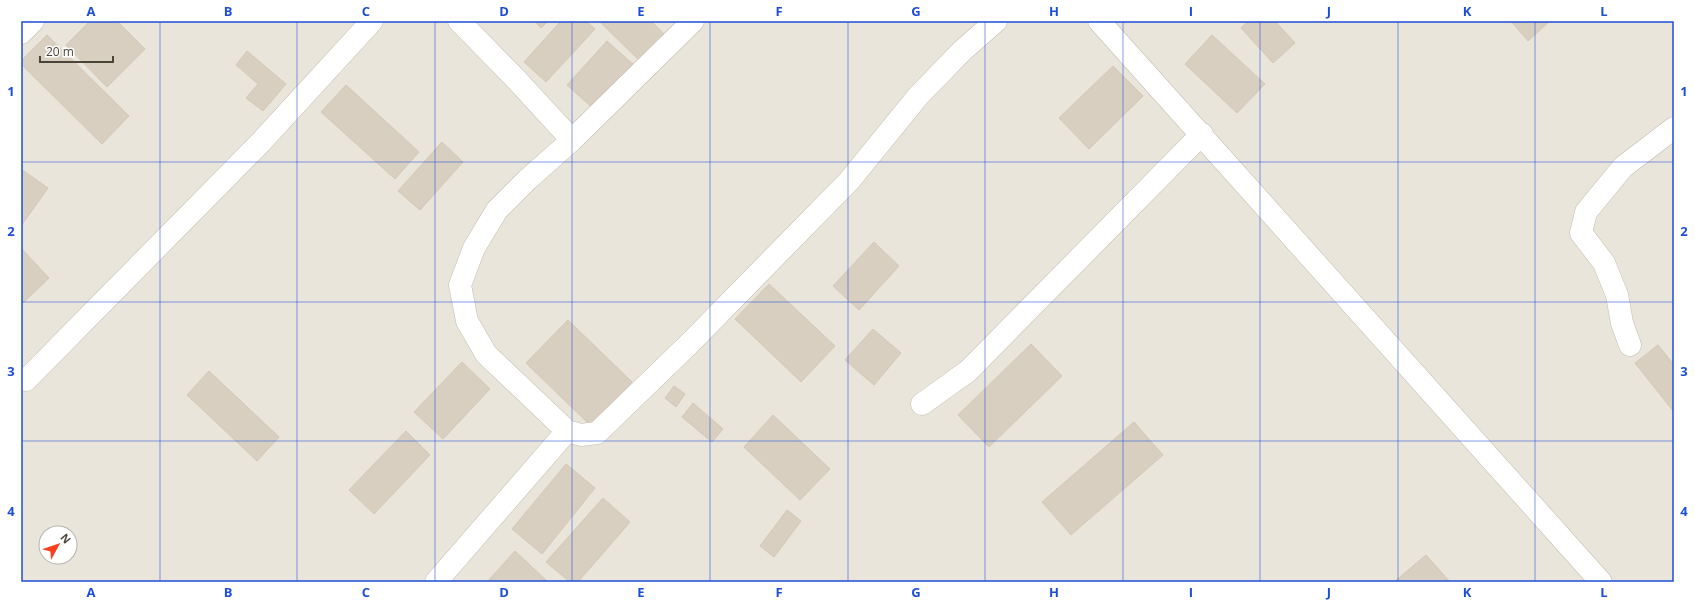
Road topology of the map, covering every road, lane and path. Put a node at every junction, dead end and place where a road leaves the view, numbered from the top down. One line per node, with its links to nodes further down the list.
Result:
1 (33, 21): 7 (street)
2 (372, 21): 12 (street)
3 (459, 21): 10 (street)
4 (693, 21): 10 (street)
5 (996, 21): 14 (street)
6 (1099, 21): 9 (street)
7 (21, 33)
8 (1674, 128): 11 (street)
9 (1202, 134): 13 (street); 16 (street)
10 (572, 140): 14 (street)
11 (1630, 345)
12 (26, 380)
13 (922, 404)
14 (567, 431): 15 (street)
15 (436, 582)
16 (1601, 582)

